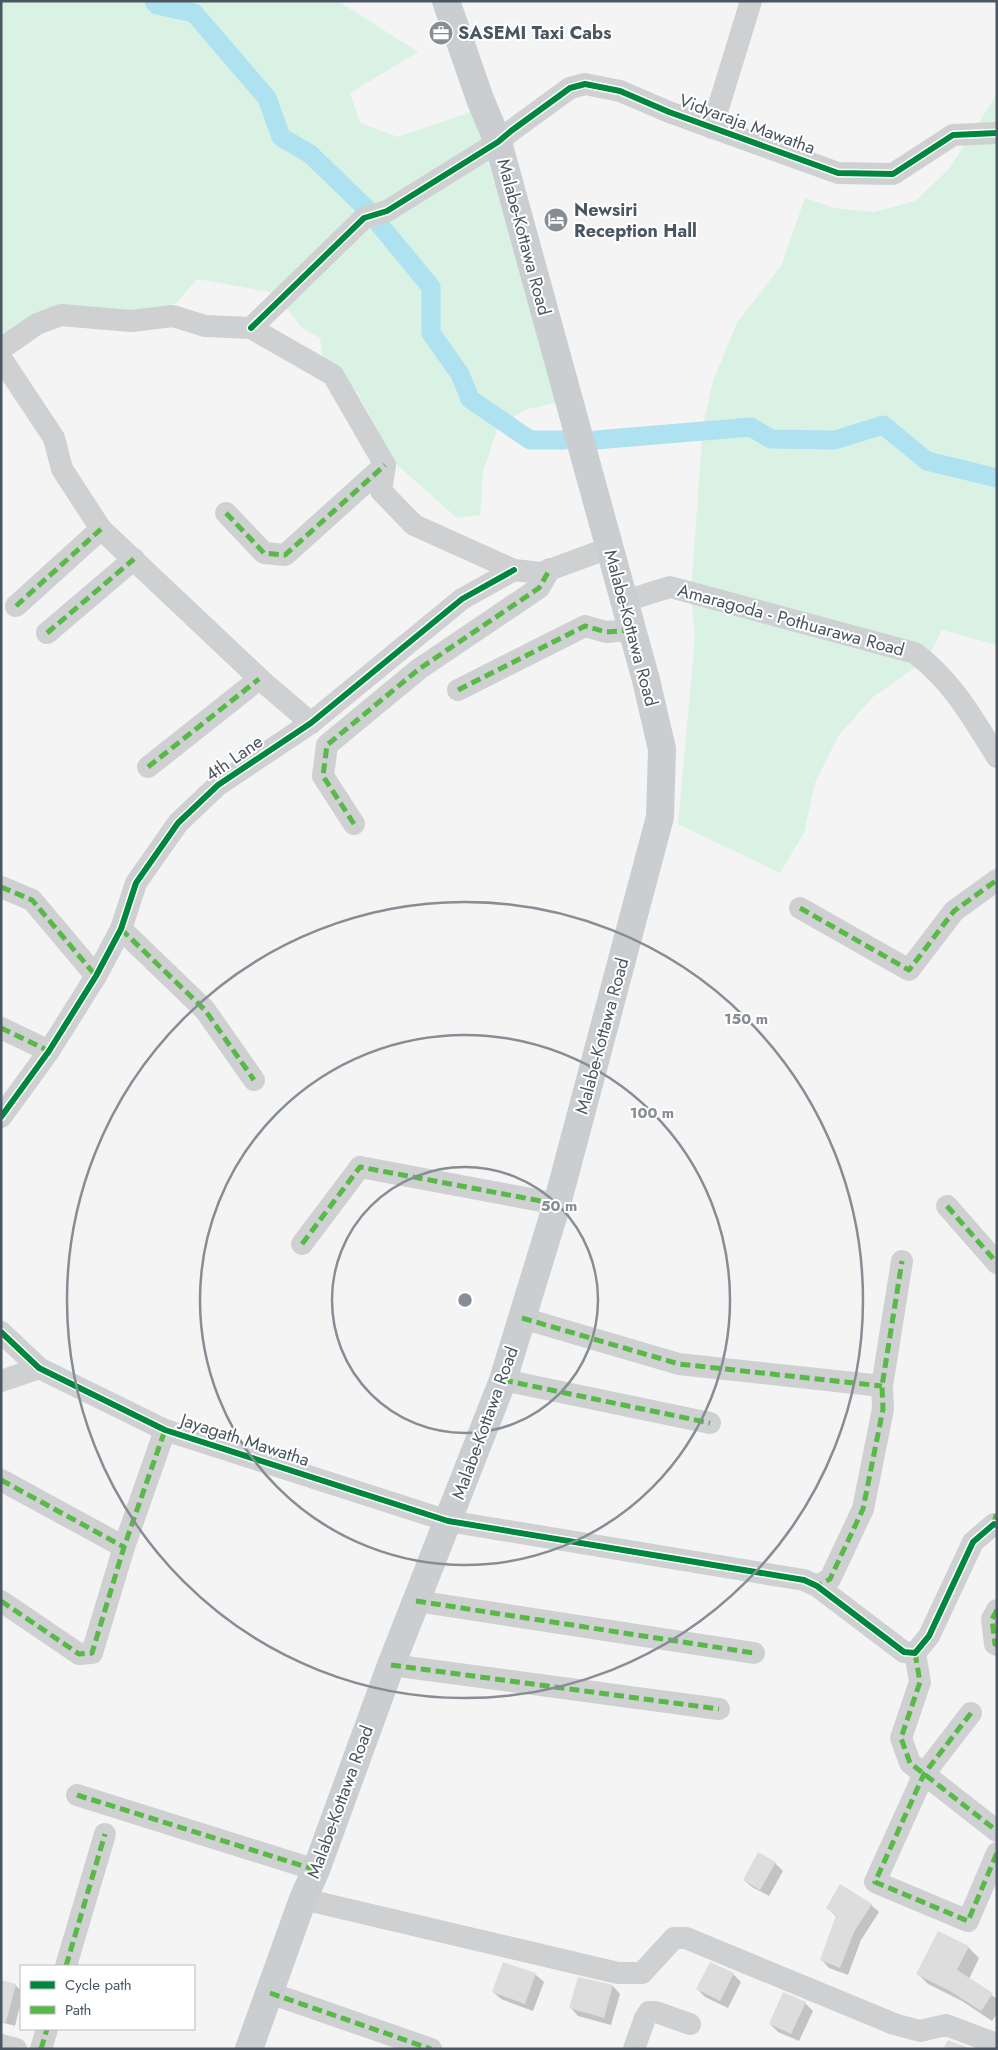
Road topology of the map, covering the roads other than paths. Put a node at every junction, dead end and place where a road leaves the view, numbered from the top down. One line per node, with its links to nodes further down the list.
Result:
1 (446, 1): 5 (main road, Malabe-Kottawa Road)
2 (751, 1): 3 (street)
3 (712, 128): 4 (street, Vidyaraja Mawatha); 5 (street, Vidyaraja Mawatha)
4 (997, 133)
5 (498, 142): 6 (street, Vidyaraja Mawatha); 12 (main road, Malabe-Kottawa Road)
6 (251, 328): 7 (street); 9 (street)
7 (1, 348)
8 (1, 358): 11 (street)
9 (385, 465): 10 (street); 15 (street)
10 (226, 513)
11 (101, 529): 13 (street); 17 (street)
12 (609, 548): 14 (street); 16 (main road, Malabe-Kottawa Road)
13 (134, 559): 19 (street); 20 (street)
14 (550, 569): 15 (street); 25 (street)
15 (514, 570): 22 (street, 4th Lane)
16 (625, 602): 18 (main road, Malabe-Kottawa Road); 23 (street, Amaragoda - Pothuarawa Road)
17 (16, 606)
18 (633, 630): 21 (street); 35 (main road, Malabe-Kottawa Road)
19 (47, 633)
20 (260, 678): 22 (street); 24 (street)
21 (458, 690)
22 (311, 723): 29 (street, 4th Lane)
23 (997, 757)
24 (148, 767)
25 (354, 824)
26 (997, 880): 28 (street)
27 (1, 887): 30 (street)
28 (800, 908)
29 (121, 928): 30 (street, 4th Lane); 33 (street)
30 (96, 976): 32 (street, 4th Lane)
31 (1, 1028): 32 (street)
32 (49, 1051): 34 (street, 4th Lane)
33 (254, 1080)
34 (1, 1117)
35 (556, 1204): 37 (street); 40 (main road, Malabe-Kottawa Road)
36 (947, 1206): 39 (street)
37 (302, 1244)
38 (902, 1261): 45 (street)
39 (997, 1263)
40 (522, 1318): 43 (main road, Malabe-Kottawa Road); 45 (street)
41 (1, 1332): 42 (street, Jayagath Mawatha)
42 (39, 1368): 44 (street); 47 (street, Jayagath Mawatha)
43 (503, 1380): 46 (street); 50 (main road, Malabe-Kottawa Road)
44 (1, 1381)
45 (882, 1386): 52 (street)
46 (710, 1423)
47 (165, 1430): 50 (street, Jayagath Mawatha); 51 (street)
48 (1, 1480): 51 (street)
49 (996, 1520): 57 (street)
50 (448, 1521): 52 (street, Jayagath Mawatha); 54 (main road, Malabe-Kottawa Road)
51 (124, 1547): 53 (street)
52 (817, 1586): 57 (street, Jayagath Mawatha)
53 (1, 1601)
54 (416, 1601): 58 (street); 59 (main road, Malabe-Kottawa Road)
55 (997, 1610): 56 (street)
56 (997, 1645)
57 (915, 1652): 62 (street)
58 (754, 1653)
59 (391, 1665): 60 (street); 67 (main road, Malabe-Kottawa Road)
60 (719, 1709)
61 (971, 1713): 62 (street)
62 (924, 1774): 64 (street); 66 (street)
63 (77, 1795): 67 (street)
64 (997, 1831)
65 (105, 1834): 69 (street)
66 (997, 1853)
67 (316, 1870): 68 (main road, Malabe-Kottawa Road)
68 (303, 1899): 70 (main road, Malabe-Kottawa Road); 73 (street)
69 (66, 1965)
70 (270, 1993): 77 (main road, Malabe-Kottawa Road); 78 (street)
71 (690, 2024): 79 (street)
72 (47, 2030): 76 (street)
73 (997, 2044)
74 (1, 2045): 75 (street)
75 (16, 2049)
76 (41, 2049)
77 (249, 2049)
78 (431, 2049)
79 (634, 2049)

